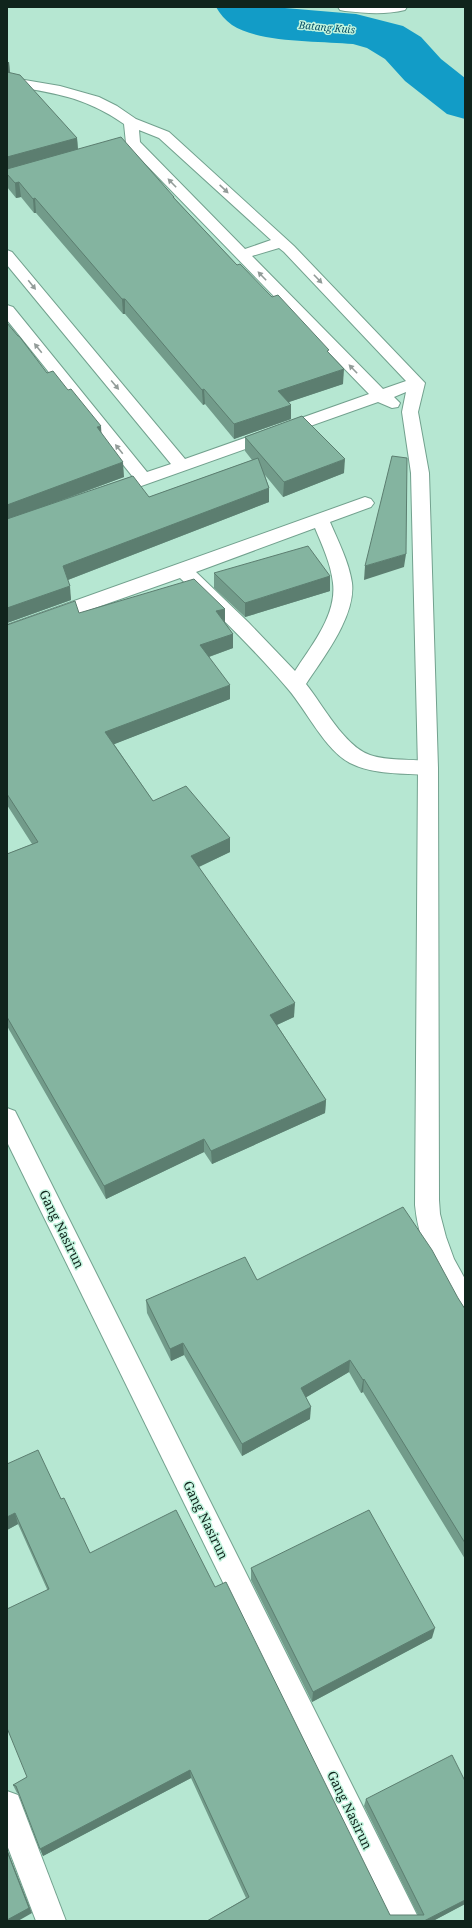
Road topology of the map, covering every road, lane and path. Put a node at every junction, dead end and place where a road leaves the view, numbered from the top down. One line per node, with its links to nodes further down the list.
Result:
1 (345, 7): 2 (street)
2 (400, 7)
3 (7, 81): 4 (street)
4 (131, 122): 5 (street); 6 (street)
5 (164, 135): 6 (street); 7 (street, one-way to 7)
6 (126, 145): 9 (street, one-way to 6)
7 (281, 242): 9 (street); 12 (street, one-way to 12)
8 (7, 255): 11 (street, one-way to 11)
9 (241, 255): 13 (street, one-way to 9)
10 (7, 310): 11 (street)
11 (39, 321): 15 (street, one-way to 15); 16 (street, one-way to 11)
12 (417, 383): 13 (street); 14 (street)
13 (381, 397): 14 (street); 15 (street)
14 (410, 412): 23 (street)
15 (181, 465): 16 (street)
16 (144, 479): 17 (street)
17 (93, 497)
18 (365, 503): 19 (street)
19 (320, 520): 20 (street); 22 (street)
20 (183, 570): 21 (street); 22 (street)
21 (7, 632)
22 (296, 685): 23 (street)
23 (428, 768): 25 (street)
24 (7, 1118): 28 (street, Gang Nasirun)
25 (465, 1302)
26 (7, 1806): 27 (street)
27 (51, 1921)
28 (405, 1921)

